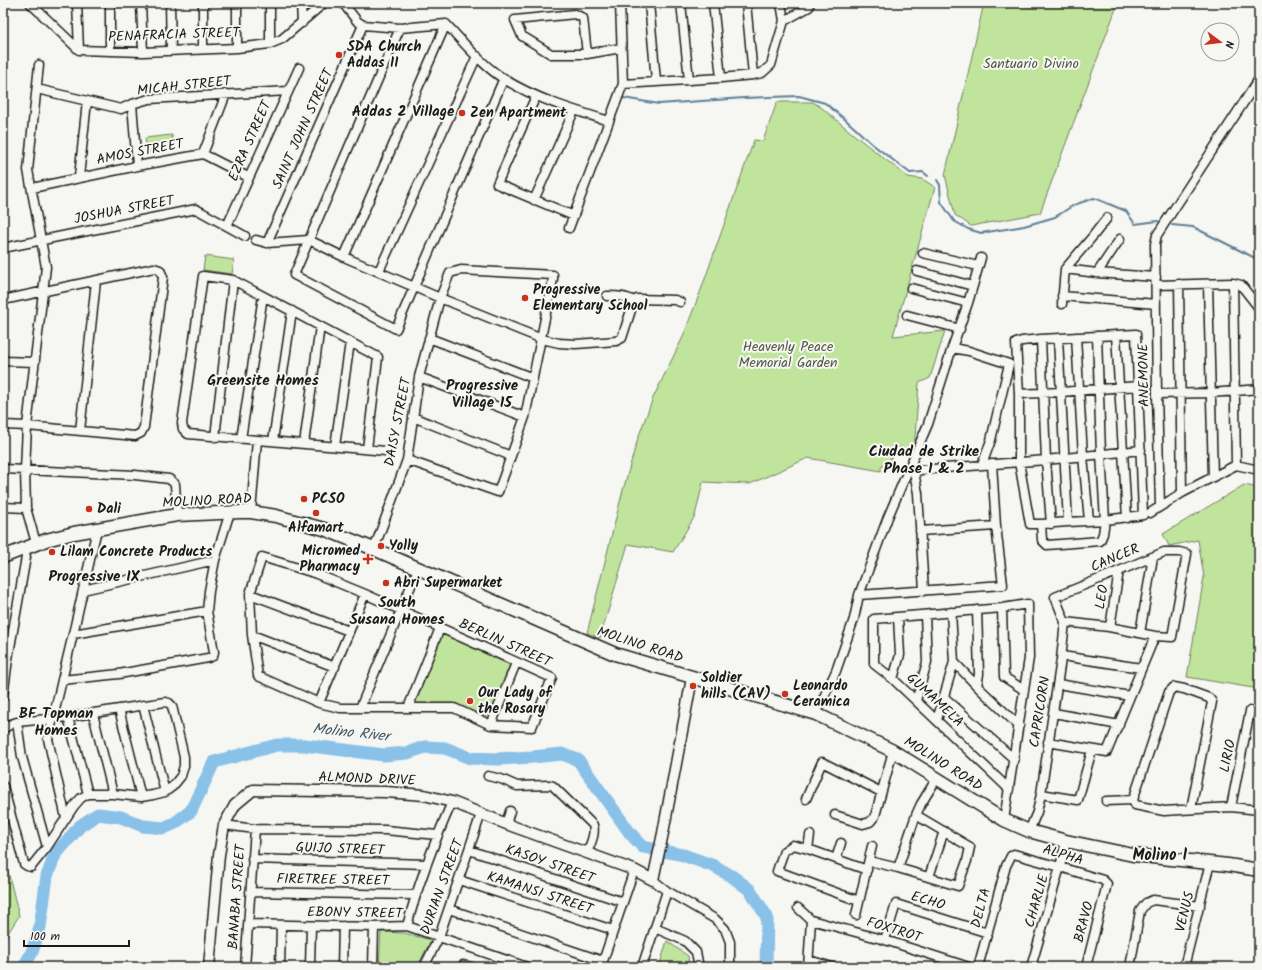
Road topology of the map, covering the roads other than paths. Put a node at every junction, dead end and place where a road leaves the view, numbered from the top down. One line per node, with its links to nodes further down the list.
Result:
1 (30, 3): 28 (street)
2 (77, 3): 28 (street)
3 (110, 3): 29 (street)
4 (141, 3): 31 (street)
5 (170, 3): 30 (street)
6 (203, 3): 27 (street)
7 (236, 3): 25 (street)
8 (270, 3): 24 (street)
9 (302, 3): 20 (street)
10 (324, 3): 20 (street, PENAFRACIA STREET)
11 (622, 3): 26 (street)
12 (649, 3): 41 (street)
13 (681, 3): 40 (street)
14 (714, 3): 38 (street)
15 (746, 3): 36 (street)
16 (780, 3): 19 (street)
17 (808, 3): 19 (street)
18 (348, 9): 22 (street)
19 (784, 21): 36 (street)
20 (302, 23): 24 (street, PENAFRACIA STREET)
21 (446, 24): 23 (street); 33 (street); 69 (street)
22 (363, 25): 23 (street); 66 (street, SAINT JOHN STREET)
23 (400, 28): 65 (street)
24 (270, 44): 25 (street, PENAFRACIA STREET)
25 (237, 48): 27 (street, PENAFRACIA STREET)
26 (621, 48): 32 (street); 42 (street)
27 (203, 49): 30 (street, PENAFRACIA STREET)
28 (79, 50): 29 (street, PENAFRACIA STREET)
29 (110, 51): 31 (street, PENAFRACIA STREET)
30 (171, 51): 31 (street, PENAFRACIA STREET)
31 (143, 52)
32 (587, 54): 32 (street)
33 (477, 56): 37 (street); 71 (street)
34 (39, 66): 43 (street)
35 (299, 68): 44 (street, EZRA STREET)
36 (753, 75): 38 (street)
37 (504, 78): 46 (street); 80 (street)
38 (721, 78): 40 (street)
39 (1259, 78): 76 (street, ANEMONE)
40 (689, 80): 41 (street)
41 (656, 81): 42 (street)
42 (623, 84): 50 (street)
43 (37, 89): 47 (street, MICAH STREET); 55 (street)
44 (288, 90): 45 (street, MICAH STREET); 54 (street, EZRA STREET)
45 (226, 94): 48 (street, MICAH STREET); 51 (street)
46 (536, 96): 49 (street); 56 (street)
47 (86, 101): 48 (street, MICAH STREET); 53 (street)
48 (132, 104): 52 (street)
49 (574, 110): 50 (street); 56 (street)
50 (609, 121): 57 (street)
51 (203, 154): 52 (street, AMOS STREET); 54 (street, AMOS STREET)
52 (137, 166): 53 (street, AMOS STREET)
53 (79, 177): 55 (street, AMOS STREET)
54 (248, 177): 59 (street, EZRA STREET)
55 (32, 188): 63 (street)
56 (534, 200): 57 (street)
57 (574, 216): 60 (street)
58 (1107, 218): 70 (street)
59 (227, 226): 61 (street, JOSHUA STREET); 63 (street, JOSHUA STREET)
60 (569, 228)
61 (245, 236)
62 (1120, 239): 73 (street)
63 (41, 240): 67 (street, JOSHUA STREET); 83 (street)
64 (256, 240): 66 (street)
65 (309, 240): 66 (street); 69 (street); 80 (street)
66 (267, 242)
67 (3, 248)
68 (923, 252): 81 (street)
69 (344, 257): 71 (street)
70 (1065, 269): 73 (street); 91 (street)
71 (379, 271): 80 (street)
72 (917, 271): 81 (street)
73 (1097, 273): 76 (street)
74 (233, 280): 84 (street); 127 (street); 127 (street)
75 (96, 281): 83 (street); 126 (street); 126 (street)
76 (1156, 281): 78 (street); 91 (street, ANEMONE)
77 (1233, 283): 79 (street); 92 (street); 115 (street)
78 (1180, 284): 79 (street); 118 (street)
79 (1208, 284): 119 (street)
80 (414, 286): 86 (street)
81 (973, 286): 90 (street)
82 (911, 288): 90 (street)
83 (43, 292): 87 (street); 107 (street)
84 (263, 296): 93 (street); 128 (street)
85 (607, 296): 88 (street)
86 (440, 298): 100 (street, DAISY STREET); 101 (street); 101 (street, DAISY STREET)
87 (3, 300)
88 (634, 301): 89 (street); 101 (street)
89 (680, 302)
90 (968, 303): 96 (street)
91 (1156, 304): 121 (street, ANEMONE)
92 (1259, 308)
93 (292, 311): 95 (street); 130 (street)
94 (907, 315): 96 (street)
95 (320, 326): 104 (street); 131 (street)
96 (960, 329): 105 (street)
97 (1116, 335): 98 (street); 110 (street); 111 (street)
98 (1098, 336): 99 (street); 112 (street)
99 (1076, 337): 103 (street); 114 (street)
100 (430, 338): 108 (street, DAISY STREET); 109 (street)
101 (542, 339): 109 (street)
102 (1041, 339): 103 (street); 117 (street); 120 (street)
103 (1058, 339): 116 (street)
104 (350, 342): 132 (street); 133 (street)
105 (952, 348): 145 (street); 150 (street)
106 (3, 361): 107 (street)
107 (35, 362): 125 (street)
108 (419, 377): 122 (street, DAISY STREET); 123 (street)
109 (533, 378): 123 (street)
110 (1138, 386): 111 (street); 134 (street)
111 (1119, 388): 112 (street); 136 (street)
112 (1100, 389): 114 (street); 137 (street)
113 (1259, 389): 115 (street)
114 (1080, 391): 116 (street); 139 (street)
115 (1235, 391): 119 (street); 146 (street)
116 (1061, 392): 117 (street); 140 (street)
117 (1043, 393): 120 (street); 142 (street)
118 (1181, 393): 119 (street); 121 (street); 152 (street)
119 (1211, 393): 151 (street)
120 (1019, 394): 143 (street)
121 (1157, 394): 153 (street, ANEMONE)
122 (413, 417): 138 (street); 141 (street, DAISY STREET)
123 (525, 417): 138 (street)
124 (3, 425): 125 (street)
125 (27, 426): 126 (street); 148 (street)
126 (80, 431)
127 (215, 437): 128 (street)
128 (241, 439): 129 (street)
129 (257, 440): 130 (street); 157 (street)
130 (274, 441): 131 (street)
131 (304, 444): 132 (street)
132 (335, 446): 133 (street)
133 (366, 449): 135 (street)
134 (1141, 450): 136 (street); 160 (street)
135 (386, 451)
136 (1123, 452): 137 (street); 160 (street)
137 (1102, 454): 139 (street); 161 (street)
138 (511, 456): 141 (street)
139 (1083, 456): 140 (street); 162 (street)
140 (1064, 458): 142 (street); 163 (street)
141 (407, 460): 171 (street, DAISY STREET)
142 (1046, 460): 143 (street); 165 (street)
143 (1019, 462): 144 (street); 164 (street)
144 (992, 464): 145 (street); 166 (street)
145 (982, 465): 150 (street)
146 (1236, 465): 149 (street); 151 (street)
147 (3, 469): 148 (street)
148 (25, 470): 155 (street); 159 (street)
149 (1259, 470)
150 (911, 471): 168 (street); 181 (street)
151 (1213, 477): 152 (street)
152 (1182, 493): 153 (street)
153 (1160, 506): 158 (street)
154 (3, 507): 155 (street)
155 (26, 508): 169 (street)
156 (230, 512): 157 (main road, MOLINO ROAD); 159 (main road, MOLINO ROAD); 174 (street)
157 (251, 512): 171 (main road, MOLINO ROAD)
158 (1150, 513)
159 (177, 515): 167 (main road, MOLINO ROAD)
160 (1127, 518): 161 (street)
161 (1105, 520): 162 (street); 164 (street)
162 (1089, 521): 163 (street)
163 (1068, 522): 165 (street)
164 (1041, 524): 165 (street)
165 (1051, 524)
166 (996, 526): 168 (street); 178 (street)
167 (97, 529): 169 (main road, MOLINO ROAD); 177 (street)
168 (920, 532): 178 (street)
169 (36, 543): 170 (main road, MOLINO ROAD)
170 (24, 548): 172 (main road, MOLINO ROAD); 210 (street)
171 (374, 550): 175 (main road, MOLINO ROAD)
172 (3, 556)
173 (1153, 557): 176 (street, CANCER); 194 (street); 197 (street, CANCER)
174 (215, 560): 177 (street); 186 (street)
175 (418, 569): 184 (street); 203 (main road, MOLINO ROAD)
176 (1119, 571): 182 (street, CANCER); 191 (street, LEO)
177 (83, 590): 195 (street)
178 (924, 591): 181 (street)
179 (250, 594): 180 (street, BERLIN STREET); 193 (street); 196 (street)
180 (365, 594): 184 (street, BERLIN STREET); 193 (street)
181 (859, 595): 221 (street)
182 (1055, 597): 190 (street, CAPRICORN)
183 (1002, 608): 185 (street); 208 (street); 208 (street)
184 (400, 609): 192 (street, BERLIN STREET); 215 (street)
185 (977, 610): 187 (street); 207 (street)
186 (207, 611): 195 (street); 205 (street)
187 (951, 612): 188 (street); 199 (street)
188 (925, 615): 189 (street); 212 (street)
189 (898, 617): 204 (street); 204 (street, GUMAMELA)
190 (1064, 622): 191 (street); 198 (street, CAPRICORN)
191 (1110, 627): 194 (street)
192 (440, 628): 200 (street, BERLIN STREET); 216 (street)
193 (349, 631): 201 (street)
194 (1140, 633): 197 (street)
195 (73, 634): 205 (street)
196 (252, 635): 201 (street); 213 (street)
197 (1155, 636): 202 (street)
198 (1062, 656): 202 (street); 206 (street, CAPRICORN)
199 (954, 662): 207 (street); 211 (street)
200 (516, 663): 226 (street); 226 (street, BERLIN STREET)
201 (335, 666): 213 (street)
202 (1140, 668): 209 (street)
203 (692, 678): 221 (main road, MOLINO ROAD); 284 (street)
204 (893, 679): 212 (street, GUMAMELA)
205 (62, 680): 223 (street)
206 (1058, 684): 209 (street); 219 (street, CAPRICORN)
207 (976, 686): 228 (street)
208 (1024, 690): 228 (street)
209 (1130, 696): 227 (street)
210 (3, 697)
211 (944, 697): 224 (street); 233 (street)
212 (916, 701): 224 (street, GUMAMELA)
213 (319, 703): 215 (street)
214 (143, 705): 217 (street); 238 (street); 238 (street)
215 (360, 708): 216 (street)
216 (408, 708): 226 (street)
217 (120, 709): 220 (street); 243 (street)
218 (1250, 711): 248 (street, LIRIO)
219 (1054, 713): 227 (street); 230 (street, CAPRICORN)
220 (93, 714): 222 (street); 241 (street)
221 (816, 714): 232 (main road, MOLINO ROAD)
222 (68, 718): 223 (street); 240 (street)
223 (52, 719): 225 (street); 255 (street)
224 (937, 720): 237 (street, GUMAMELA)
225 (17, 722): 229 (street); 267 (street)
226 (491, 725)
227 (1119, 725): 231 (street)
228 (1019, 726): 233 (street)
229 (3, 729)
230 (1048, 742): 231 (street); 242 (street, CAPRICORN)
231 (1092, 750): 242 (street)
232 (893, 751): 235 (main road, MOLINO ROAD); 239 (street)
233 (1014, 759): 237 (street)
234 (488, 776): 270 (street)
235 (937, 778): 254 (street); 256 (main road, MOLINO ROAD)
236 (3, 786): 267 (street)
237 (1009, 789): 256 (street)
238 (165, 792): 243 (street)
239 (881, 792): 244 (street); 253 (street)
240 (88, 794): 241 (street); 255 (street)
241 (113, 794): 243 (street)
242 (1041, 794): 261 (street, CAPRICORN)
243 (141, 796)
244 (806, 799)
245 (1132, 800): 246 (street); 249 (street); 249 (street)
246 (1106, 801)
247 (452, 802): 252 (street, ALMOND DRIVE); 258 (street, ALMOND DRIVE); 262 (street)
248 (1230, 807): 249 (street); 250 (street)
249 (1191, 809)
250 (1259, 810)
251 (510, 811): 257 (street)
252 (481, 814): 257 (street, ALMOND DRIVE); 269 (street, DURIAN STREET)
253 (835, 815)
254 (916, 815): 260 (street); 278 (street)
255 (66, 818): 267 (street)
256 (1004, 820): 261 (main road, MOLINO ROAD)
257 (506, 824): 270 (street, ALMOND DRIVE)
258 (224, 825): 259 (street); 310 (street, ALMOND DRIVE)
259 (254, 829): 262 (street); 272 (street, BANABA STREET)
260 (944, 831): 282 (street); 282 (street)
261 (1029, 832): 264 (main road, MOLINO ROAD)
262 (437, 835): 276 (street)
263 (810, 835): 268 (street)
264 (1066, 842): 275 (main road, MOLINO ROAD); 277 (street, CHARLIE)
265 (841, 843): 273 (street)
266 (872, 846): 274 (street)
267 (47, 847)
268 (808, 849): 273 (street); 289 (street)
269 (469, 850): 283 (street, DURIAN STREET); 290 (street, KASOY STREET)
270 (588, 853): 279 (street, ALMOND DRIVE)
271 (1010, 856): 277 (street, ALPHA); 304 (street, DELTA)
272 (252, 859): 276 (street, GUIJO STREET); 287 (street, BANABA STREET)
273 (836, 859): 280 (street)
274 (869, 861): 278 (street); 280 (street)
275 (1210, 862): 281 (main road, MOLINO ROAD); 291 (street, VENUS)
276 (426, 864): 288 (street)
277 (1060, 867): 285 (street, ALPHA); 325 (street, CHARLIE)
278 (898, 868): 282 (street)
279 (634, 870): 284 (street, ALMOND DRIVE); 290 (street)
280 (867, 870): 289 (street)
281 (1259, 870)
282 (929, 878)
283 (458, 880): 293 (street, DURIAN STREET); 303 (street, KAMANSI STREET)
284 (652, 880): 286 (street)
285 (1107, 884): 326 (street, BRAVO)
286 (667, 891): 302 (street); 321 (street)
287 (250, 892): 288 (street, FIRETREE STREET); 296 (street, BANABA STREET)
288 (415, 895): 300 (street)
289 (859, 901): 294 (street)
290 (623, 902): 303 (street)
291 (1200, 906): 327 (street); 328 (street, VENUS)
292 (798, 908): 295 (street)
293 (448, 909): 305 (street, DURIAN STREET); 308 (street)
294 (856, 915)
295 (811, 920): 306 (street, FOXTROT); 307 (street)
296 (248, 924): 297 (street, EBONY STREET); 311 (street, BANABA STREET)
297 (281, 925): 298 (street, EBONY STREET); 312 (street)
298 (311, 926): 299 (street, EBONY STREET); 313 (street)
299 (343, 926): 301 (street, EBONY STREET); 314 (street)
300 (407, 926): 301 (street, EBONY STREET); 305 (street, EBONY STREET)
301 (374, 927): 315 (street)
302 (655, 928): 319 (street); 320 (street)
303 (613, 930): 308 (street)
304 (988, 933): 306 (street, ECHO); 324 (street, DELTA)
305 (439, 937): 316 (street, DURIAN STREET); 318 (street, EBONY STREET)
306 (885, 940): 323 (street, FOXTROT)
307 (808, 963): 322 (street)
308 (602, 964)
309 (462, 966): 317 (street)
310 (209, 967)
311 (244, 967)
312 (280, 967)
313 (310, 967)
314 (342, 967)
315 (373, 967)
316 (424, 967)
317 (472, 967)
318 (527, 967)
319 (642, 967)
320 (700, 967)
321 (730, 967)
322 (832, 967)
323 (969, 967)
324 (978, 967)
325 (1031, 967)
326 (1086, 967)
327 (1130, 967)
328 (1184, 967)

